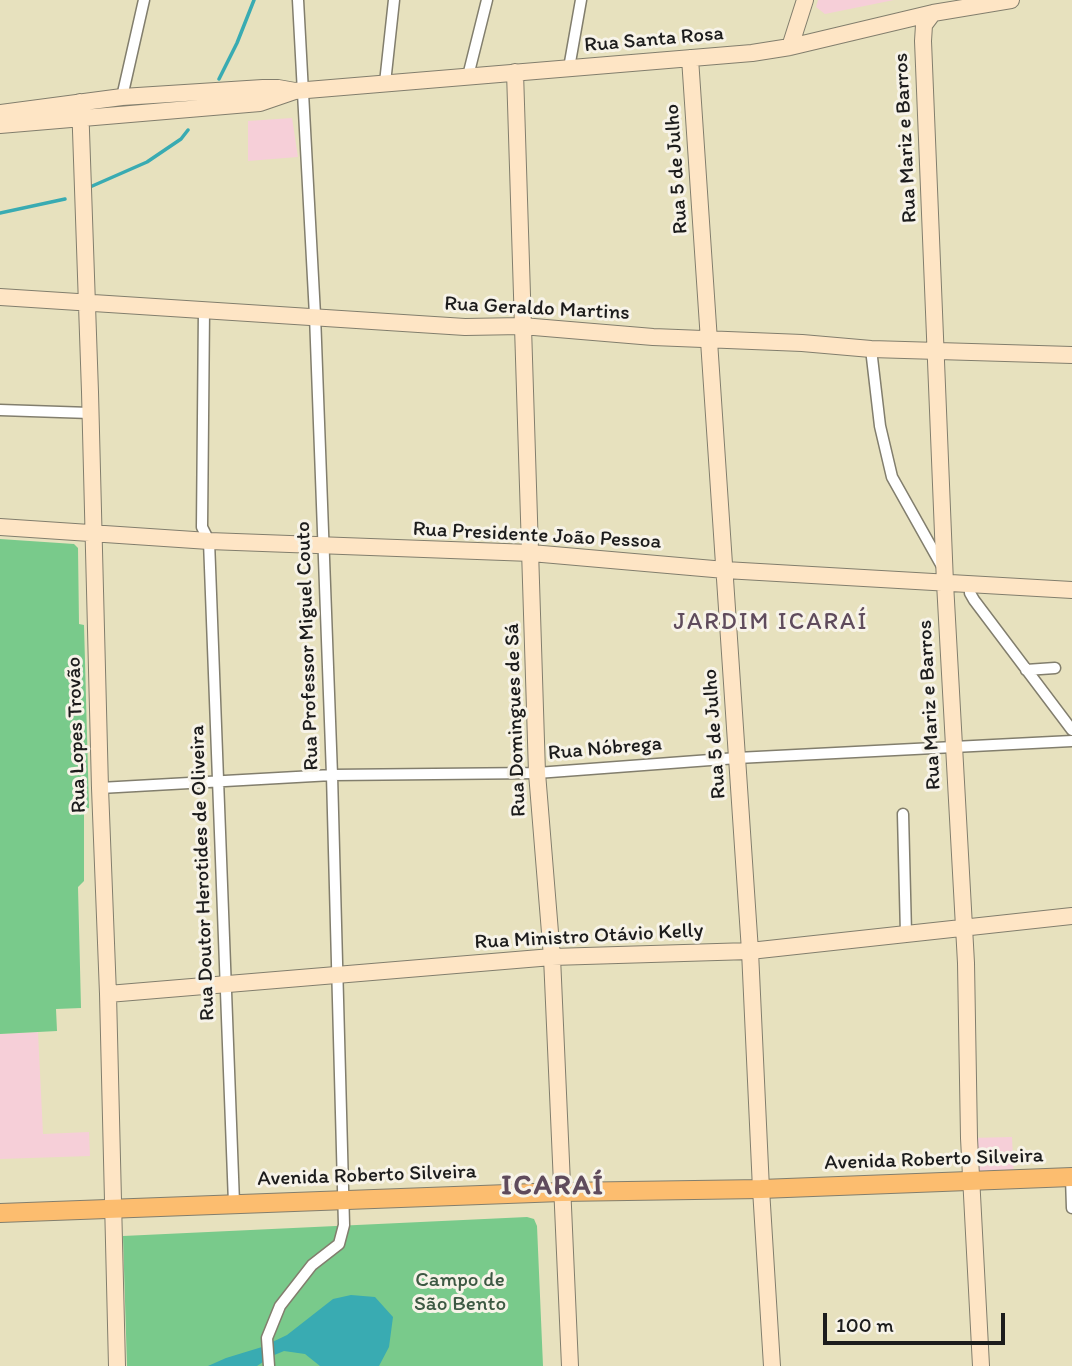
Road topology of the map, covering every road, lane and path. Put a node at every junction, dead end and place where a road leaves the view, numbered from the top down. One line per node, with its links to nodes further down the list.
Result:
1 (144, 0): 18 (street)
2 (298, 0): 17 (street, Rua Professor Miguel Couto)
3 (394, 0): 16 (street)
4 (488, 0): 15 (street)
5 (582, 0): 13 (street)
6 (805, 0): 11 (street)
7 (1010, 0): 8 (street, Rua Santa Rosa)
8 (933, 13): 9 (street, Rua Santa Rosa); 10 (street, Rua Mariz e Barros)
9 (895, 23): 10 (street, Rua Mariz e Barros); 11 (street, Rua Santa Rosa)
10 (923, 41): 31 (street, Rua Mariz e Barros)
11 (790, 47): 12 (street, Rua Santa Rosa)
12 (690, 58): 13 (street, Rua Santa Rosa); 29 (street, Rua 5 de Julho)
13 (569, 68): 14 (street, Rua Santa Rosa)
14 (515, 72): 15 (street, Rua Santa Rosa); 28 (street, Rua Domingues de Sá)
15 (468, 76): 16 (street, Rua Santa Rosa)
16 (385, 83): 17 (street, Rua Santa Rosa)
17 (298, 91): 18 (street, Rua Santa Rosa); 22 (street, Rua Santa Rosa); 27 (street, Rua Professor Miguel Couto)
18 (122, 97): 19 (street, Rua Santa Rosa)
19 (80, 102): 21 (street, Rua Santa Rosa); 22 (street, Rua Lopes Trovão)
20 (0, 113): 21 (street, Rua Santa Rosa)
21 (18, 116): 22 (street, Rua Santa Rosa); 23 (street, Rua Santa Rosa)
22 (80, 119): 25 (street, Rua Lopes Trovão)
23 (0, 125)
24 (0, 297): 25 (street, Rua Geraldo Martins)
25 (85, 302): 26 (street, Rua Geraldo Martins); 34 (street, Rua Lopes Trovão)
26 (204, 309): 27 (street, Rua Geraldo Martins); 37 (street, Rua Doutor Herotides de Oliveira)
27 (314, 316): 28 (street, Rua Geraldo Martins); 38 (street, Rua Professor Miguel Couto)
28 (522, 326): 29 (street, Rua Geraldo Martins); 39 (street, Rua Domingues de Sá)
29 (709, 338): 30 (street, Rua Geraldo Martins); 40 (street, Rua 5 de Julho)
30 (871, 349): 31 (street, Rua Geraldo Martins); 41 (street)
31 (937, 350): 32 (street, Rua Geraldo Martins); 41 (street, Rua Mariz e Barros)
32 (1072, 355)
33 (0, 410): 34 (street)
34 (90, 413): 36 (street, Rua Lopes Trovão)
35 (0, 527): 36 (street, Rua Presidente João Pessoa)
36 (92, 533): 37 (street, Rua Presidente João Pessoa); 53 (street, Rua Lopes Trovão)
37 (209, 541): 38 (street, Rua Presidente João Pessoa); 52 (street, Rua Doutor Herotides de Oliveira)
38 (324, 547): 39 (street, Rua Presidente João Pessoa); 51 (street, Rua Professor Miguel Couto)
39 (531, 553): 40 (street, Rua Presidente João Pessoa); 50 (street, Rua Domingues de Sá)
40 (725, 570): 41 (street, Rua Presidente João Pessoa); 49 (street, Rua 5 de Julho)
41 (945, 577): 42 (street, Rua Presidente João Pessoa); 48 (street, Rua Mariz e Barros)
42 (970, 584): 43 (street, Rua Presidente João Pessoa); 45 (street)
43 (1072, 590)
44 (1055, 668): 45 (street)
45 (1026, 670): 46 (street)
46 (1072, 730)
47 (1072, 741): 48 (street, Rua Nóbrega)
48 (953, 746): 49 (street, Rua Nóbrega); 56 (street, Rua Mariz e Barros)
49 (737, 758): 50 (street, Rua Nóbrega); 58 (street, Rua 5 de Julho)
50 (537, 773): 51 (street, Rua Nóbrega); 59 (street, Rua Domingues de Sá)
51 (332, 775): 52 (street, Rua Nóbrega); 60 (street, Rua Professor Miguel Couto)
52 (220, 781): 53 (street, Rua Nóbrega); 61 (street, Rua Doutor Herotides de Oliveira)
53 (100, 788): 62 (street, Rua Lopes Trovão)
54 (903, 814): 57 (street)
55 (1072, 916): 56 (street, Rua Ministro Otávio Kelly)
56 (962, 928): 57 (street, Rua Ministro Otávio Kelly); 64 (street, Rua Mariz e Barros)
57 (906, 934): 58 (street, Rua Ministro Otávio Kelly)
58 (750, 951): 59 (street, Rua Ministro Otávio Kelly); 65 (street, Rua 5 de Julho)
59 (552, 957): 60 (street, Rua Ministro Otávio Kelly); 66 (street, Rua Domingues de Sá)
60 (338, 975): 61 (street, Rua Ministro Otávio Kelly); 67 (street, Rua Professor Miguel Couto)
61 (226, 986): 62 (street, Rua Ministro Otávio Kelly); 68 (street, Rua Doutor Herotides de Oliveira)
62 (108, 995): 69 (street, Rua Lopes Trovão)
63 (1072, 1177): 64 (main road, Avenida Roberto Silveira); 70 (street)
64 (972, 1180): 65 (main road, Avenida Roberto Silveira); 76 (street, Rua Mariz e Barros)
65 (761, 1189): 66 (main road, Avenida Roberto Silveira); 75 (street, Rua 5 de Julho)
66 (561, 1192): 67 (main road, Avenida Roberto Silveira); 74 (street, Rua Domingues de Sá)
67 (343, 1201): 68 (main road, Avenida Roberto Silveira); 73 (street, Rua Professor Miguel Couto)
68 (234, 1203): 69 (main road, Avenida Roberto Silveira)
69 (113, 1208): 71 (main road, Avenida Roberto Silveira); 72 (street, Rua Lopes Trovão)
70 (1072, 1208)
71 (0, 1213)
72 (117, 1366)
73 (269, 1366)
74 (570, 1366)
75 (772, 1366)
76 (981, 1366)

